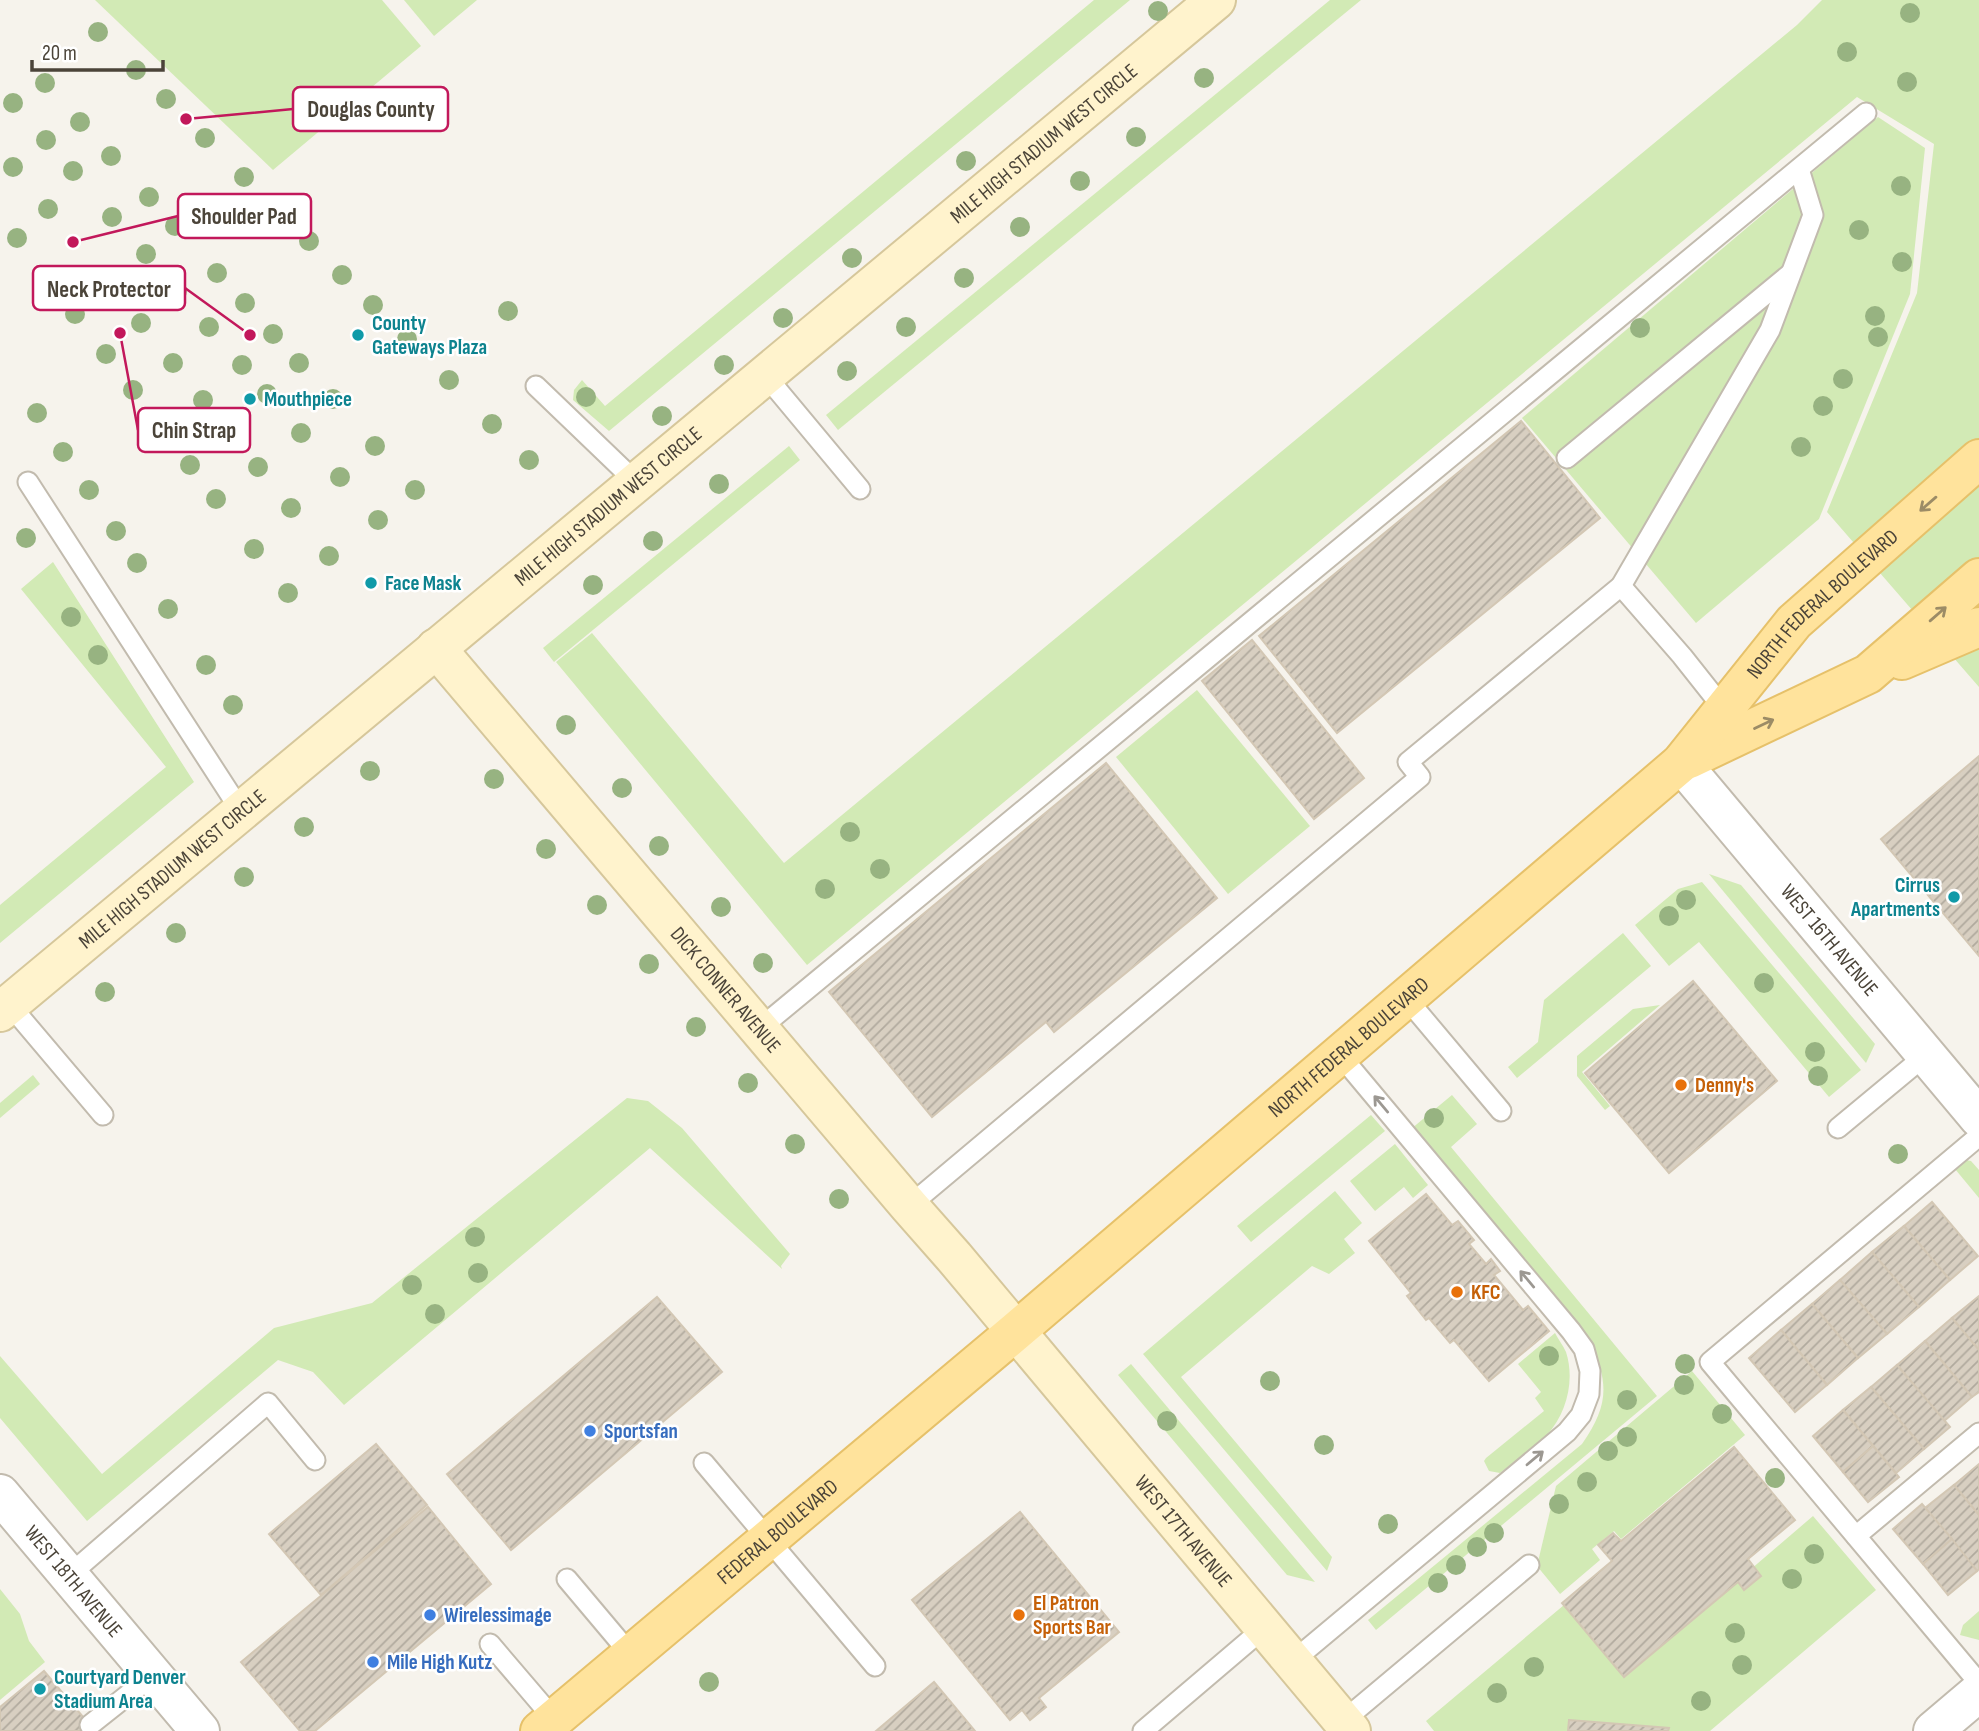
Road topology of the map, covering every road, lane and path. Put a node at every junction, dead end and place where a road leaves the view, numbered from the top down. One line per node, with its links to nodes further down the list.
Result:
1 (1216, 0): 5 (street, MILE HIGH STADIUM WEST CIRCLE)
2 (1866, 113): 3 (lane)
3 (1799, 169): 4 (lane); 22 (lane)
4 (1791, 273): 7 (lane); 13 (lane)
5 (765, 375): 10 (street, MILE HIGH STADIUM WEST CIRCLE); 11 (lane)
6 (536, 386): 10 (lane)
7 (1567, 458)
8 (1979, 459): 17 (main road, NORTH FEDERAL BOULEVARD, one-way to 17)
9 (29, 482): 19 (lane)
10 (636, 482): 15 (street, MILE HIGH STADIUM WEST CIRCLE)
11 (860, 489)
12 (1979, 579): 16 (main road, NORTH FEDERAL BOULEVARD, one-way to 12)
13 (1621, 586): 17 (lane); 30 (lane)
14 (1979, 626): 16 (main road)
15 (436, 649): 19 (street, MILE HIGH STADIUM WEST CIRCLE); 22 (street, DICK CONNER AVENUE)
16 (1868, 674): 18 (main road, NORTH FEDERAL BOULEVARD, one-way to 16)
17 (1724, 709): 18 (main road, NORTH FEDERAL BOULEVARD)
18 (1681, 763): 20 (main road, NORTH FEDERAL BOULEVARD); 24 (street, WEST 16TH AVENUE)
19 (241, 811): 21 (street, MILE HIGH STADIUM WEST CIRCLE)
20 (1406, 999): 23 (main road, NORTH FEDERAL BOULEVARD); 25 (lane)
21 (4, 1008): 26 (lane)
22 (759, 1029): 30 (street, DICK CONNER AVENUE)
23 (1340, 1055): 31 (main road, NORTH FEDERAL BOULEVARD); 44 (lane, one-way to 23)
24 (1926, 1055): 27 (street, WEST 16TH AVENUE); 28 (lane)
25 (1501, 1111)
26 (103, 1115)
27 (1979, 1118)
28 (1838, 1128)
29 (1979, 1136): 36 (lane)
30 (909, 1206): 31 (street, DICK CONNER AVENUE)
31 (1015, 1332): 37 (main road, FEDERAL BOULEVARD); 41 (street, WEST 17TH AVENUE)
32 (1979, 1433): 36 (lane)
33 (315, 1460): 39 (lane)
34 (704, 1463): 37 (lane)
35 (0, 1494): 39 (street, WEST 18TH AVENUE)
36 (1856, 1536): 47 (lane)
37 (768, 1539): 43 (main road, FEDERAL BOULEVARD); 45 (lane)
38 (1530, 1565): 51 (lane)
39 (68, 1576): 46 (street, WEST 18TH AVENUE)
40 (567, 1579): 43 (lane)
41 (1264, 1628): 44 (street, WEST 17TH AVENUE); 53 (lane)
42 (490, 1644): 50 (lane)
43 (631, 1655): 50 (main road, FEDERAL BOULEVARD)
44 (1293, 1661): 51 (street, WEST 17TH AVENUE)
45 (875, 1666)
46 (153, 1675): 49 (lane); 52 (street, WEST 18TH AVENUE)
47 (1979, 1683)
48 (1979, 1692): 54 (street)
49 (90, 1725)
50 (547, 1725)
51 (1342, 1728)
52 (200, 1731)
53 (1143, 1731)
54 (1933, 1731)

